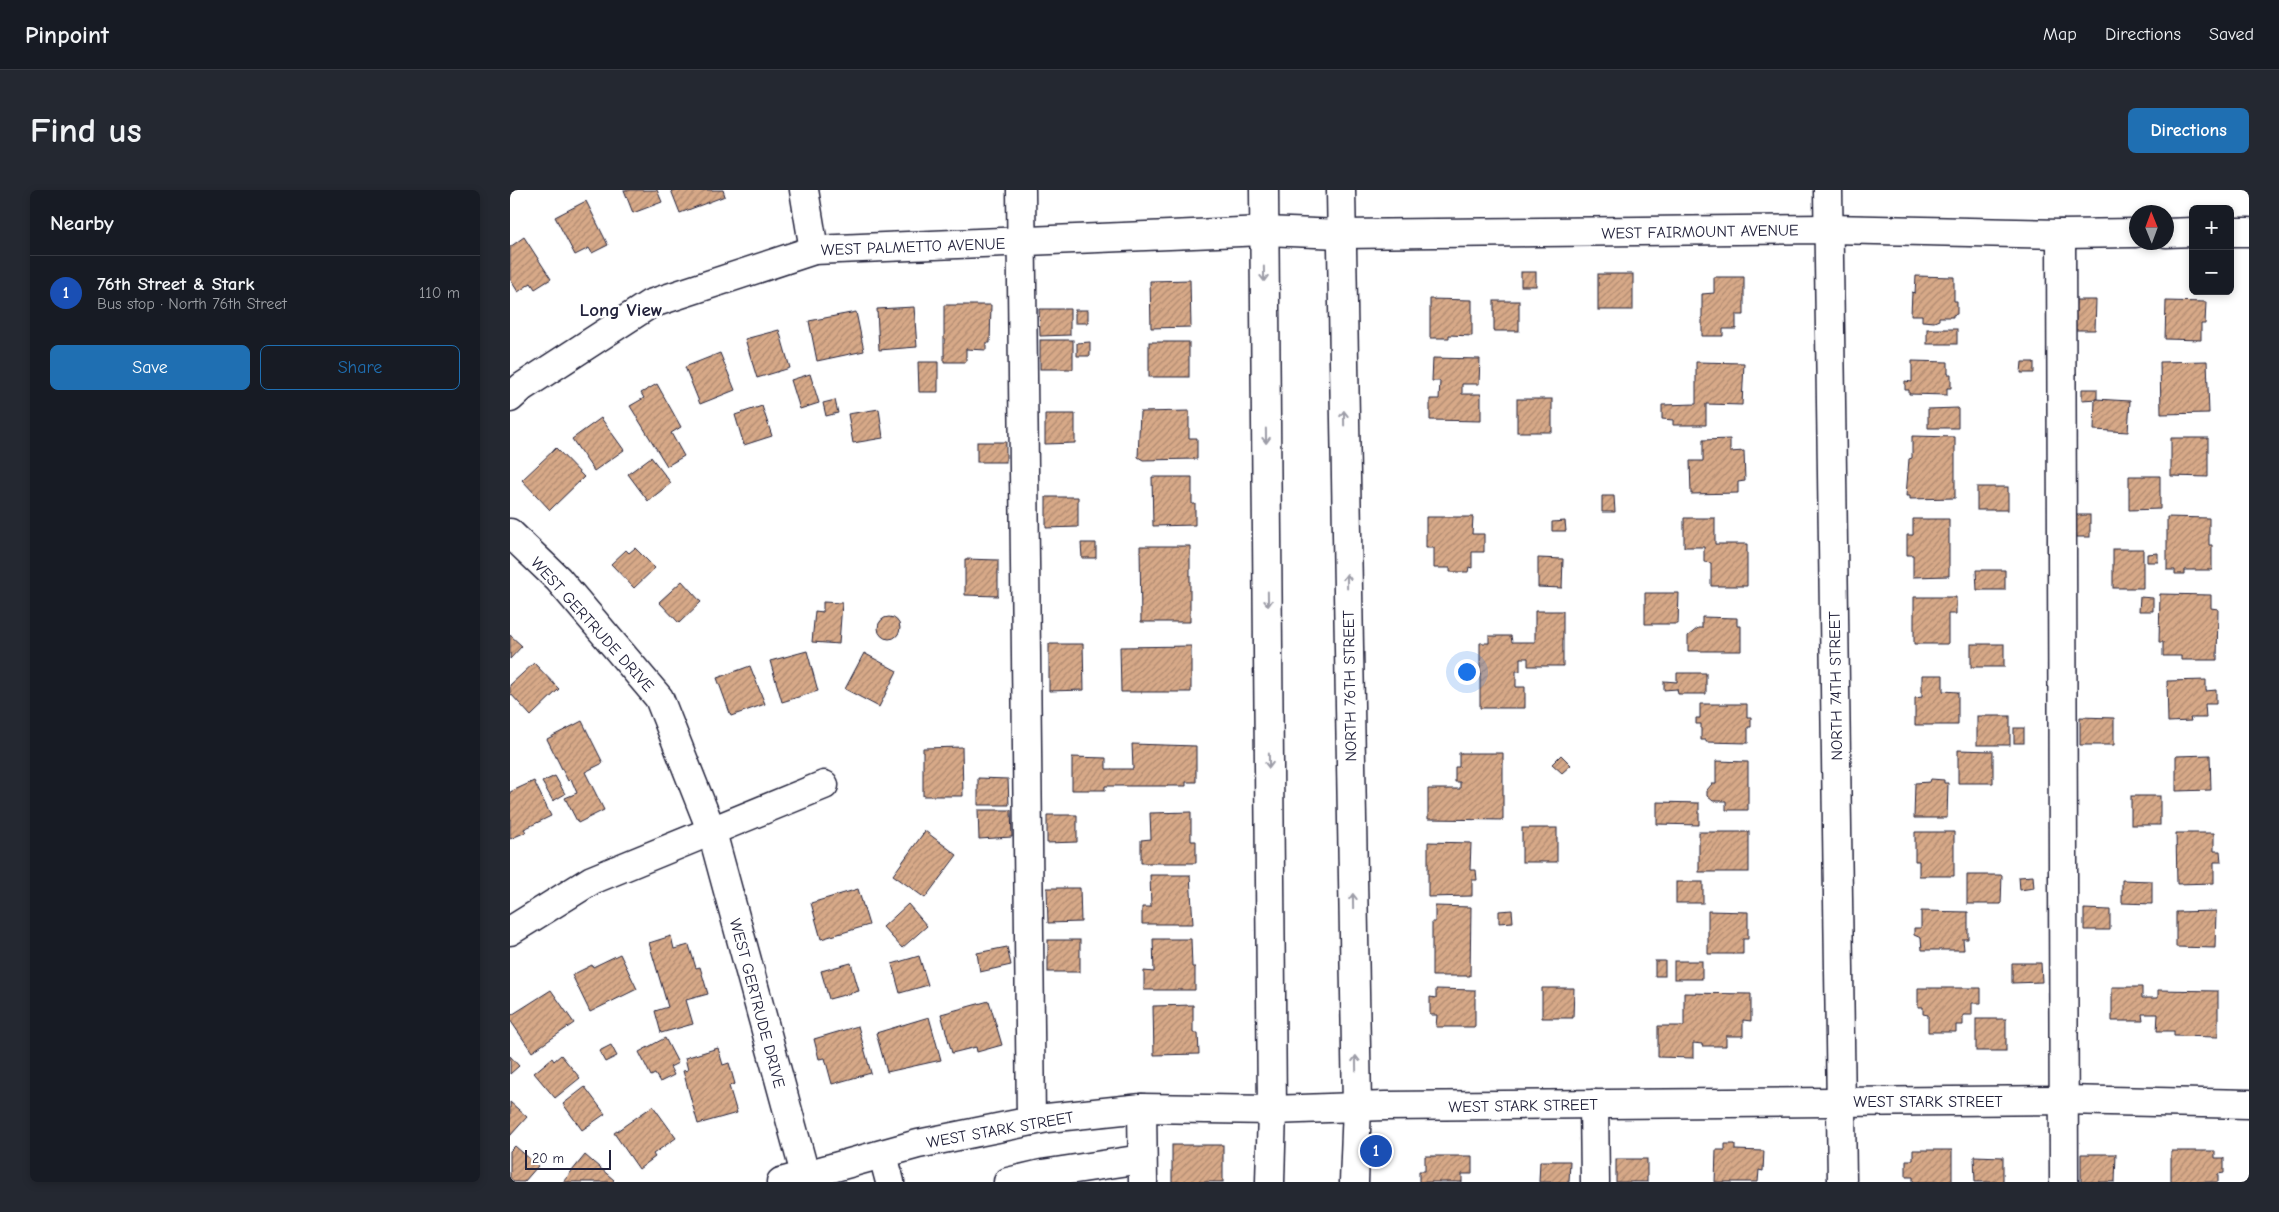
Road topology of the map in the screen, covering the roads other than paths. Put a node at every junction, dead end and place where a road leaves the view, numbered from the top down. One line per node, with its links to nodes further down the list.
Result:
1 (804, 190): 16 (street)
2 (1021, 190): 15 (street)
3 (1264, 190): 7 (street)
4 (1341, 190): 13 (street, NORTH 76TH STREET)
5 (1828, 190): 6 (street, NORTH 74TH STREET)
6 (1829, 229): 13 (street, WEST FAIRMOUNT AVENUE); 14 (street, WEST FAIRMOUNT AVENUE); 23 (street, NORTH 74TH STREET)
7 (1264, 231): 13 (street, WEST FAIRMOUNT AVENUE); 15 (street, WEST PALMETTO AVENUE); 28 (street, one-way to 28)
8 (2174, 232): 9 (street)
9 (2189, 232)
10 (2234, 232): 11 (street)
11 (2249, 232)
12 (2129, 233): 14 (street, WEST FAIRMOUNT AVENUE)
13 (1341, 234): 26 (street, NORTH 76TH STREET, one-way to 13)
14 (2061, 234): 22 (street)
15 (1022, 242): 16 (street, WEST PALMETTO AVENUE); 29 (street)
16 (814, 250): 17 (street, WEST PALMETTO AVENUE)
17 (510, 398)
18 (510, 533): 20 (street, WEST GERTRUDE DRIVE)
19 (824, 785): 20 (street)
20 (712, 832): 21 (street); 32 (street, WEST GERTRUDE DRIVE)
21 (510, 931)
22 (2063, 1100): 23 (street, WEST STARK STREET); 25 (street, WEST STARK STREET); 39 (street)
23 (1842, 1101): 24 (street, WEST STARK STREET); 38 (street, NORTH 74TH STREET)
24 (1594, 1104): 26 (street, WEST STARK STREET); 37 (street)
25 (2249, 1104)
26 (1357, 1106): 28 (street, WEST STARK STREET); 36 (street, NORTH 76TH STREET)
27 (1142, 1108): 28 (street, WEST STARK STREET); 29 (street, WEST STARK STREET); 31 (street)
28 (1272, 1110): 35 (street)
29 (1031, 1121): 30 (street, WEST STARK STREET)
30 (883, 1155): 32 (street, WEST STARK STREET); 33 (street)
31 (1142, 1170): 34 (street)
32 (793, 1178)
33 (890, 1182)
34 (1008, 1182)
35 (1270, 1182)
36 (1354, 1182)
37 (1595, 1182)
38 (1842, 1182)
39 (2064, 1182)

